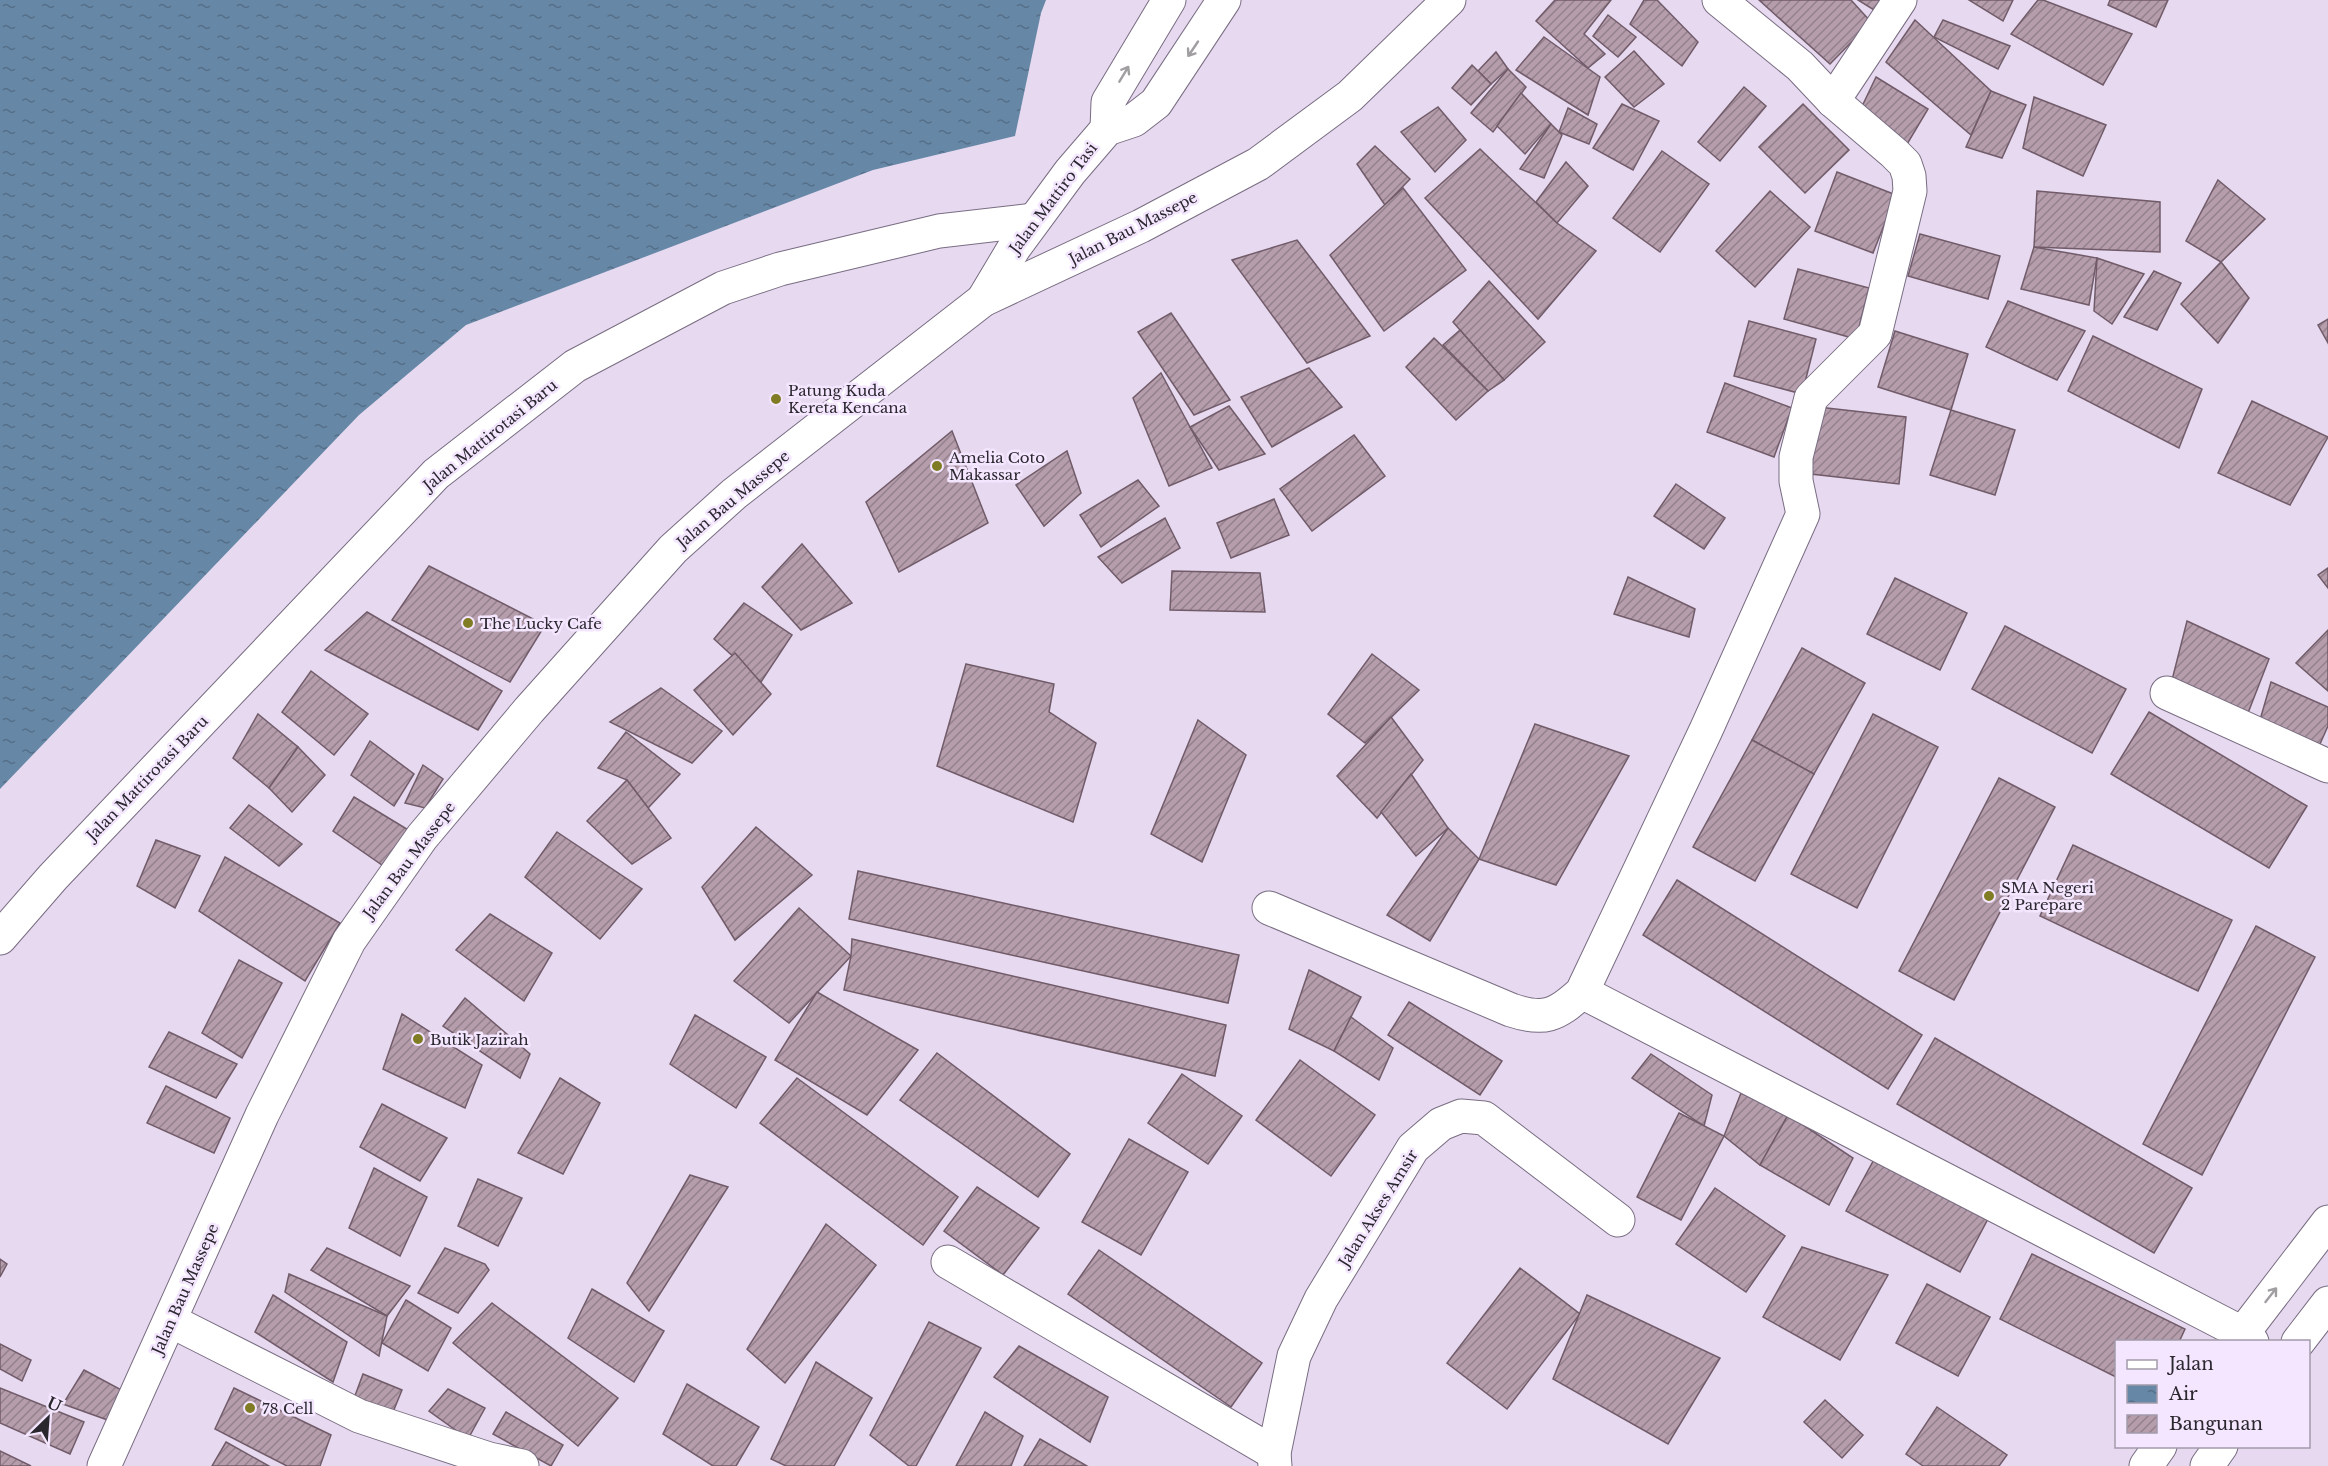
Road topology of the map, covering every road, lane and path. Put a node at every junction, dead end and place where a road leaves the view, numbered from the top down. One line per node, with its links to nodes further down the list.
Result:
1 (1169, 0): 7 (main road, Jalan Mattiro Tasi, one-way to 1)
2 (1224, 0): 7 (main road, Jalan Mattiro Tasi, one-way to 7)
3 (1449, 0): 9 (main road, Jalan Bau Massepe)
4 (1719, 0): 6 (main road)
5 (1900, 0): 6 (main road)
6 (1833, 101): 14 (main road)
7 (1107, 129): 8 (main road, Jalan Mattiro Tasi)
8 (1034, 220): 9 (main road, Jalan Mattiro Tasi); 13 (main road, Jalan Mattirotasi Baru)
9 (984, 300): 19 (main road, Jalan Bau Massepe)
10 (2167, 693): 11 (main road)
11 (2328, 766)
12 (1269, 908): 14 (main road)
13 (0, 939)
14 (1582, 992): 20 (main road)
15 (1618, 1220): 24 (main road, Jalan Akses Amsir)
16 (2328, 1222): 20 (main road, one-way to 16)
17 (948, 1262): 24 (main road)
18 (2328, 1303): 21 (main road)
19 (171, 1321): 25 (main road, Jalan Bau Massepe); 26 (main road)
20 (2243, 1339)
21 (2299, 1340)
22 (2159, 1448): 27 (main road)
23 (2220, 1448): 28 (main road)
24 (1274, 1459)
25 (104, 1466)
26 (522, 1466)
27 (2146, 1466)
28 (2207, 1466)

